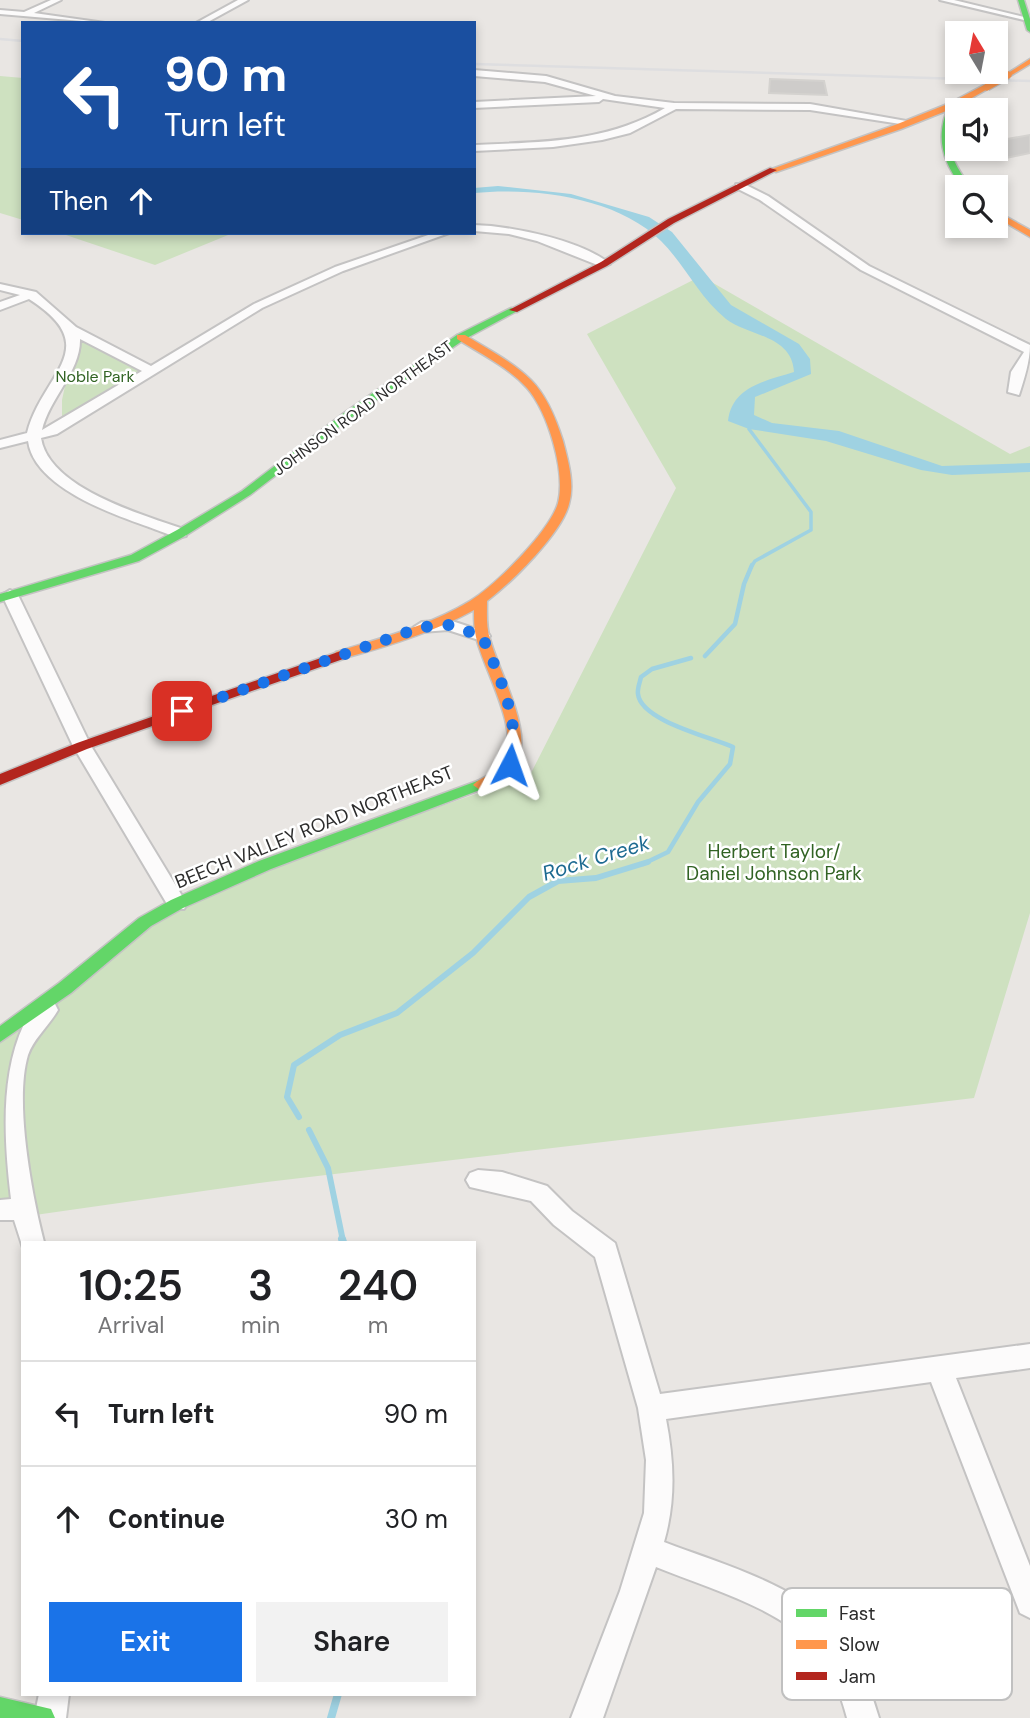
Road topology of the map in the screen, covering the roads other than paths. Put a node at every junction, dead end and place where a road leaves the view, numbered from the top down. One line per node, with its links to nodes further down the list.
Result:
1 (57, 0): 6 (street)
2 (244, 0): 8 (street)
3 (944, 0): 9 (street)
4 (1021, 0): 9 (street)
5 (0, 12): 6 (street)
6 (25, 14): 7 (street)
7 (84, 21)
8 (204, 21)
9 (1027, 24)
10 (1030, 61): 12 (street, JOHNSON ROAD NORTHEAST, bridge)
11 (476, 73): 13 (street)
12 (967, 98)
13 (614, 99): 14 (street); 15 (street)
14 (476, 104)
15 (674, 106): 17 (street); 20 (street)
16 (945, 108): 17 (street, JOHNSON ROAD NORTHEAST)
17 (907, 122): 19 (street); 22 (street, JOHNSON ROAD NORTHEAST)
18 (945, 122): 19 (street)
19 (943, 126): 21 (street)
20 (476, 148)
21 (957, 175)
22 (740, 186): 27 (street, JOHNSON ROAD NORTHEAST); 33 (street)
23 (1008, 220): 25 (street)
24 (476, 228): 27 (street)
25 (1030, 234)
26 (438, 235): 34 (street)
27 (604, 264): 32 (street, JOHNSON ROAD NORTHEAST)
28 (0, 288): 29 (street)
29 (33, 293): 30 (street); 31 (street)
30 (0, 306)
31 (72, 330): 34 (street); 36 (street)
32 (461, 337): 38 (street, JOHNSON ROAD NORTHEAST); 40 (street)
33 (1030, 351): 35 (street)
34 (149, 370): 36 (street)
35 (1014, 392)
36 (33, 435): 37 (street); 38 (street)
37 (0, 444)
38 (181, 533): 39 (street, JOHNSON ROAD NORTHEAST)
39 (5, 597): 43 (street)
40 (481, 601): 41 (street); 42 (street, BEECH VALLEY ROAD NORTHEAST)
41 (422, 627): 42 (street); 43 (street)
42 (482, 636): 45 (street, BEECH VALLEY ROAD NORTHEAST)
43 (82, 746): 44 (street); 45 (street)
44 (0, 780)
45 (177, 904): 46 (street, BEECH VALLEY ROAD NORTHEAST)
46 (65, 988): 47 (street, BEECH VALLEY ROAD NORTHEAST); 49 (street)
47 (0, 1035)
48 (478, 1180): 53 (street)
49 (12, 1210): 50 (street)
50 (31, 1241)
51 (1030, 1356): 52 (street)
52 (940, 1371): 53 (street); 55 (street)
53 (651, 1408): 54 (street)
54 (647, 1549): 56 (street); 62 (street)
55 (1030, 1603)
56 (782, 1607)
57 (54, 1696): 61 (street)
58 (857, 1700): 63 (street)
59 (0, 1710): 60 (street)
60 (42, 1718)
61 (50, 1718)
62 (587, 1718)
63 (863, 1718)

